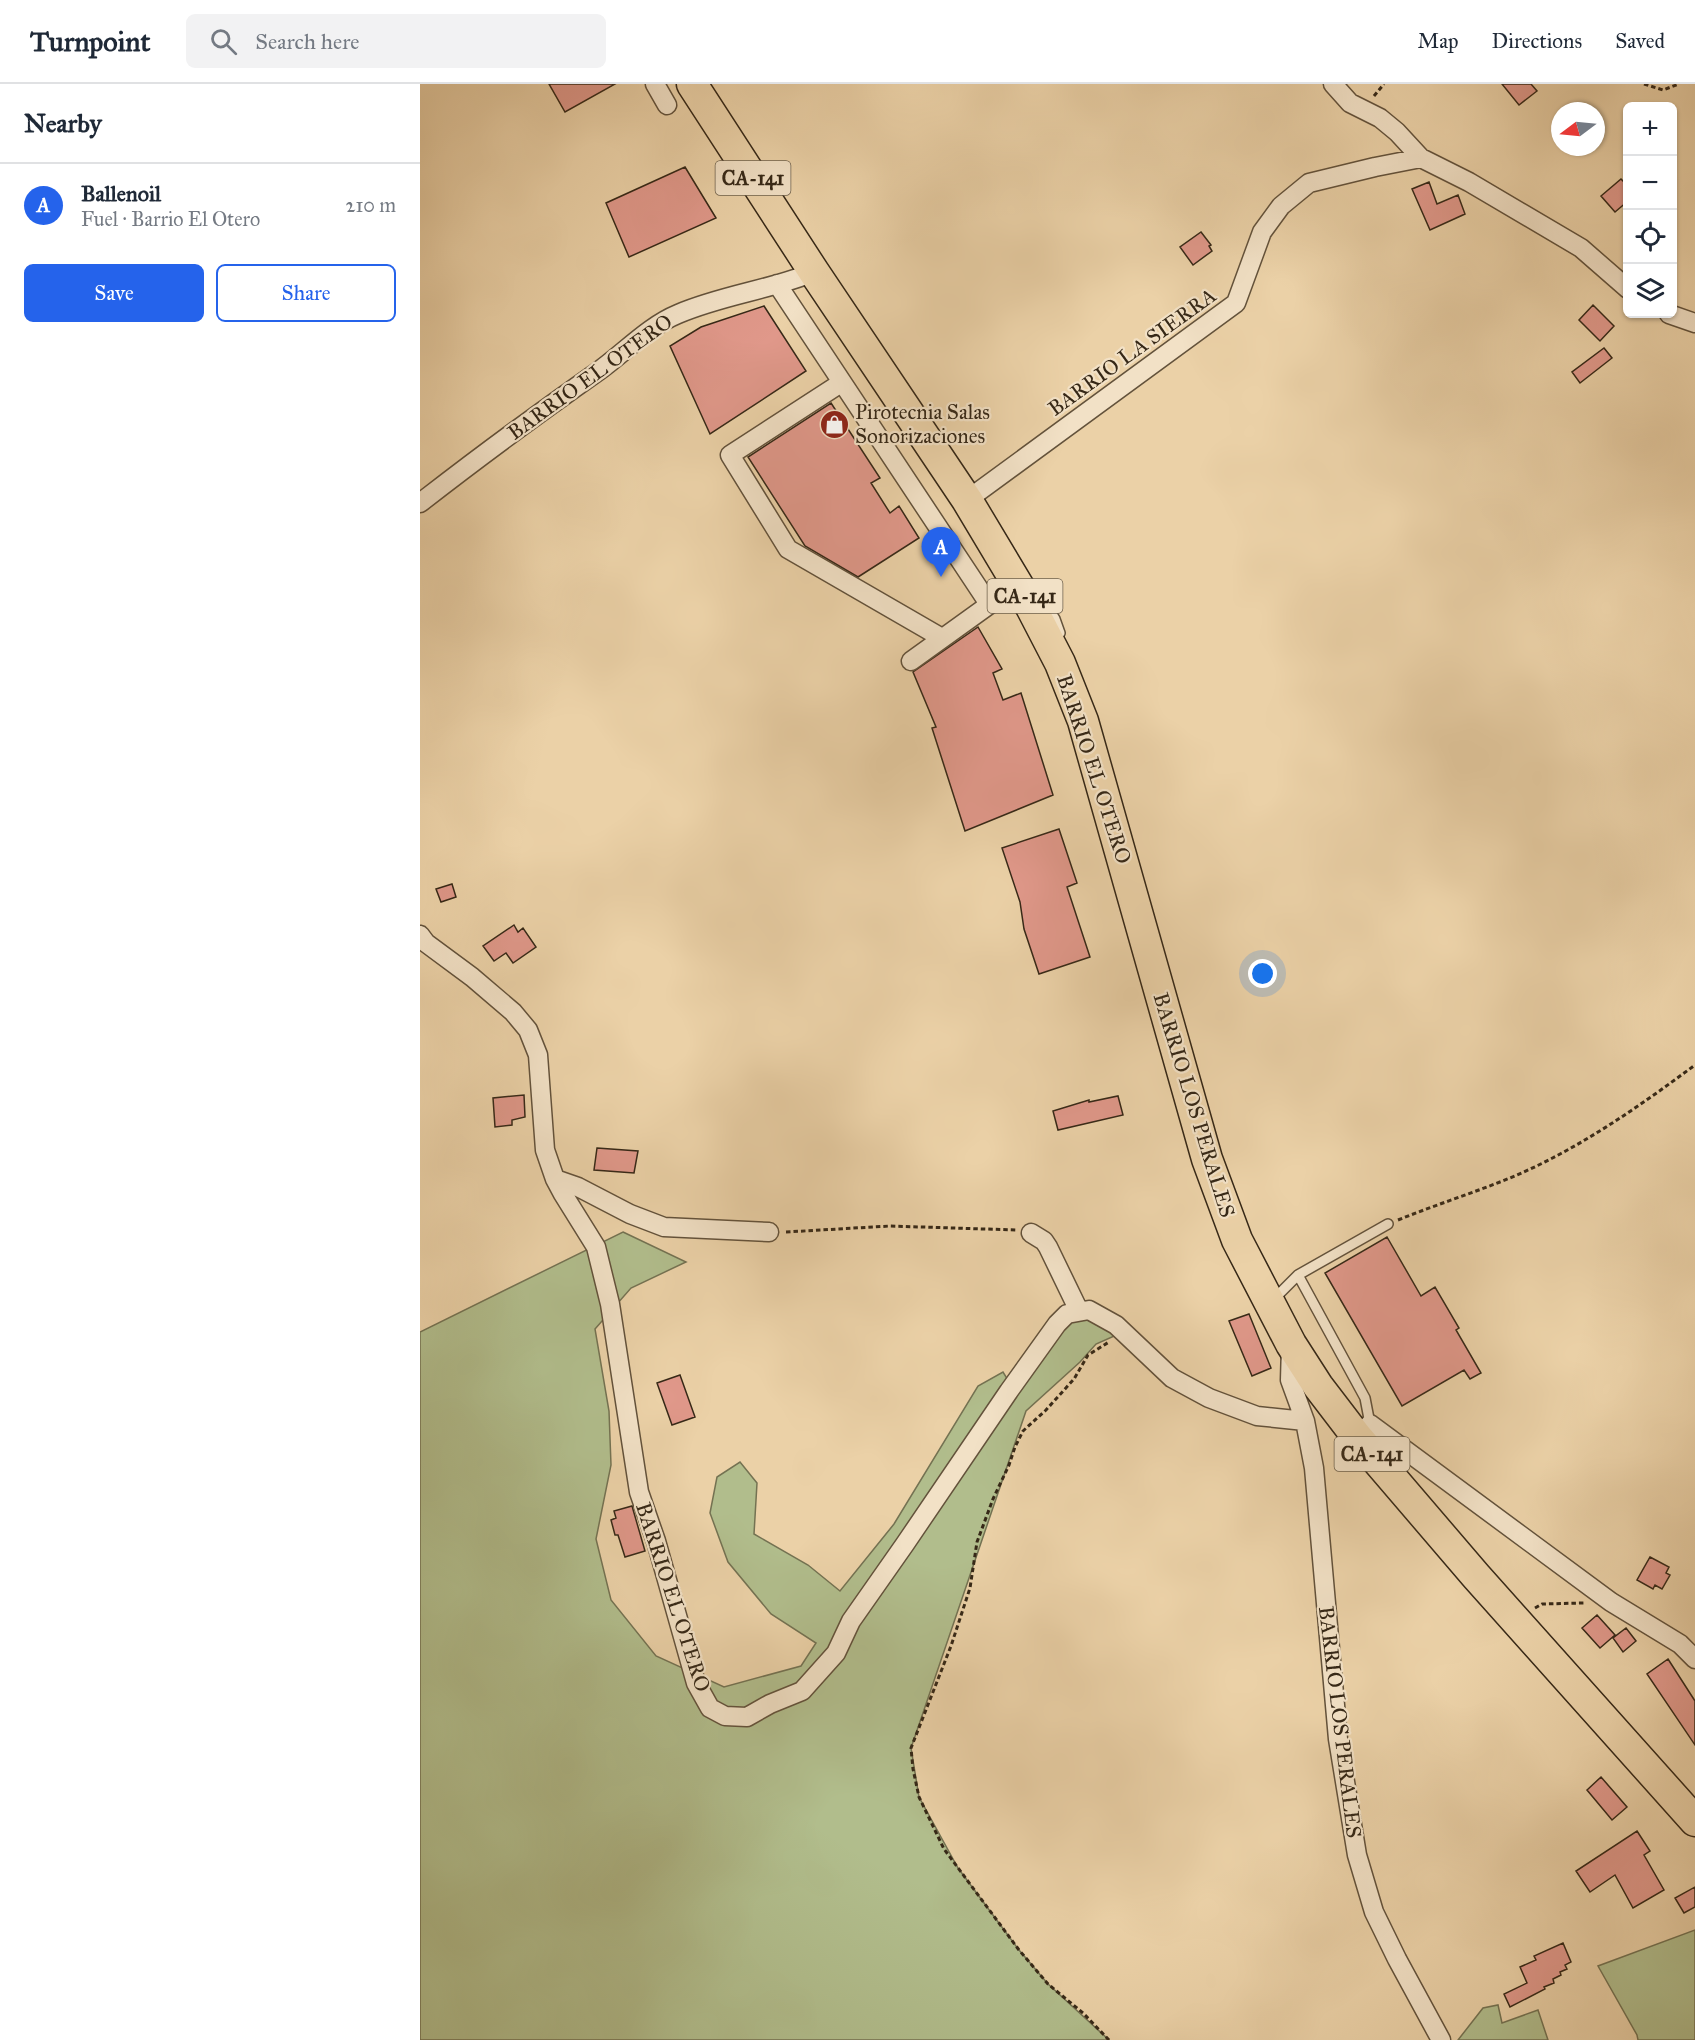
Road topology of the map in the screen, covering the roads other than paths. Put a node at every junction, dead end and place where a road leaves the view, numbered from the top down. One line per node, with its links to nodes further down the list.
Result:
1 (655, 84): 4 (street)
2 (692, 84): 6 (main road, BARRIO EL OTERO / CA-141)
3 (1333, 84): 5 (street)
4 (667, 105)
5 (1421, 158): 8 (street); 12 (street, BARRIO LA SIERRA)
6 (814, 272): 7 (street, BARRIO EL OTERO); 12 (main road, BARRIO EL OTERO / CA-141)
7 (777, 284): 11 (street); 13 (street, BARRIO EL OTERO)
8 (1623, 284)
9 (1677, 317): 10 (street)
10 (1695, 323)
11 (841, 382): 15 (street); 16 (street)
12 (967, 500): 14 (main road, BARRIO EL OTERO / CA-141)
13 (420, 503)
14 (1016, 570): 15 (street); 17 (lane); 20 (main road, BARRIO EL OTERO / CA-141)
15 (989, 604): 16 (street)
16 (942, 638): 18 (street)
17 (1063, 641)
18 (911, 661)
19 (420, 934): 21 (street, BARRIO EL OTERO)
20 (1151, 961): 26 (main road, BARRIO LOS PERALES / CA-141)
21 (555, 1179): 23 (street); 27 (street, BARRIO EL OTERO)
22 (1388, 1224): 25 (lane)
23 (769, 1232)
24 (1031, 1233): 27 (street)
25 (1298, 1275): 26 (lane); 30 (lane)
26 (1268, 1300): 28 (main road, BARRIO LOS PERALES / CA-141)
27 (1079, 1311): 29 (street)
28 (1291, 1344): 29 (street, BARRIO LOS PERALES); 30 (main road, BARRIO LOS PERALES / CA-141)
29 (1305, 1421): 33 (street, BARRIO LOS PERALES)
30 (1364, 1430): 31 (street, BARRIO LOS PERALES); 32 (main road, BARRIO LOS PERALES / CA-141)
31 (1695, 1659)
32 (1695, 1821)
33 (1441, 2040)

